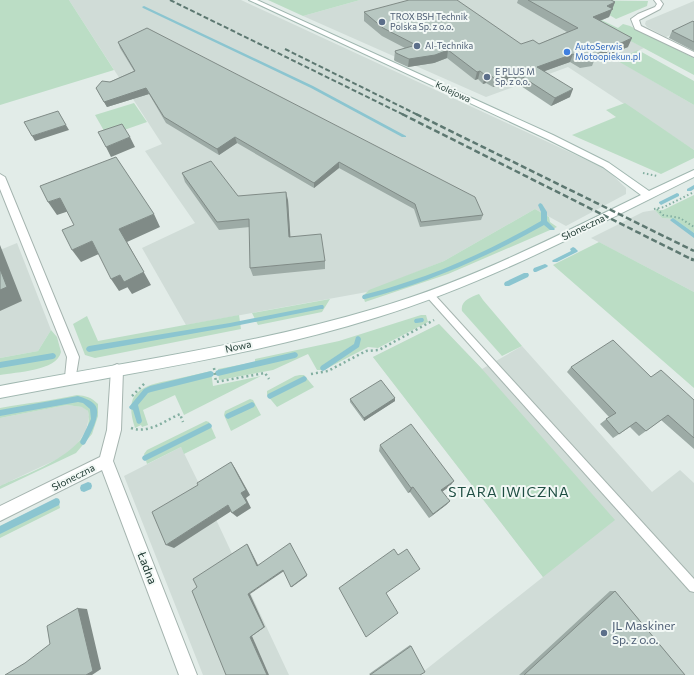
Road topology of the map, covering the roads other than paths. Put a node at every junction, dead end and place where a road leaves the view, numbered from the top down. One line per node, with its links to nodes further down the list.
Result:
1 (252, 0): 6 (street, Kolejowa)
2 (657, 0): 3 (street)
3 (694, 55)
4 (694, 173): 6 (street, Słoneczna)
5 (0, 177): 10 (street)
6 (647, 195): 7 (street, Słoneczna)
7 (471, 278): 8 (street, Nowa)
8 (430, 295): 9 (street, Nowa); 14 (lane)
9 (116, 370): 10 (street, Nowa); 12 (street, Słoneczna)
10 (72, 377): 11 (street, Nowa)
11 (0, 392)
12 (106, 461): 13 (street, Słoneczna); 15 (street, Ładna)
13 (0, 514)
14 (694, 587)
15 (188, 675)

